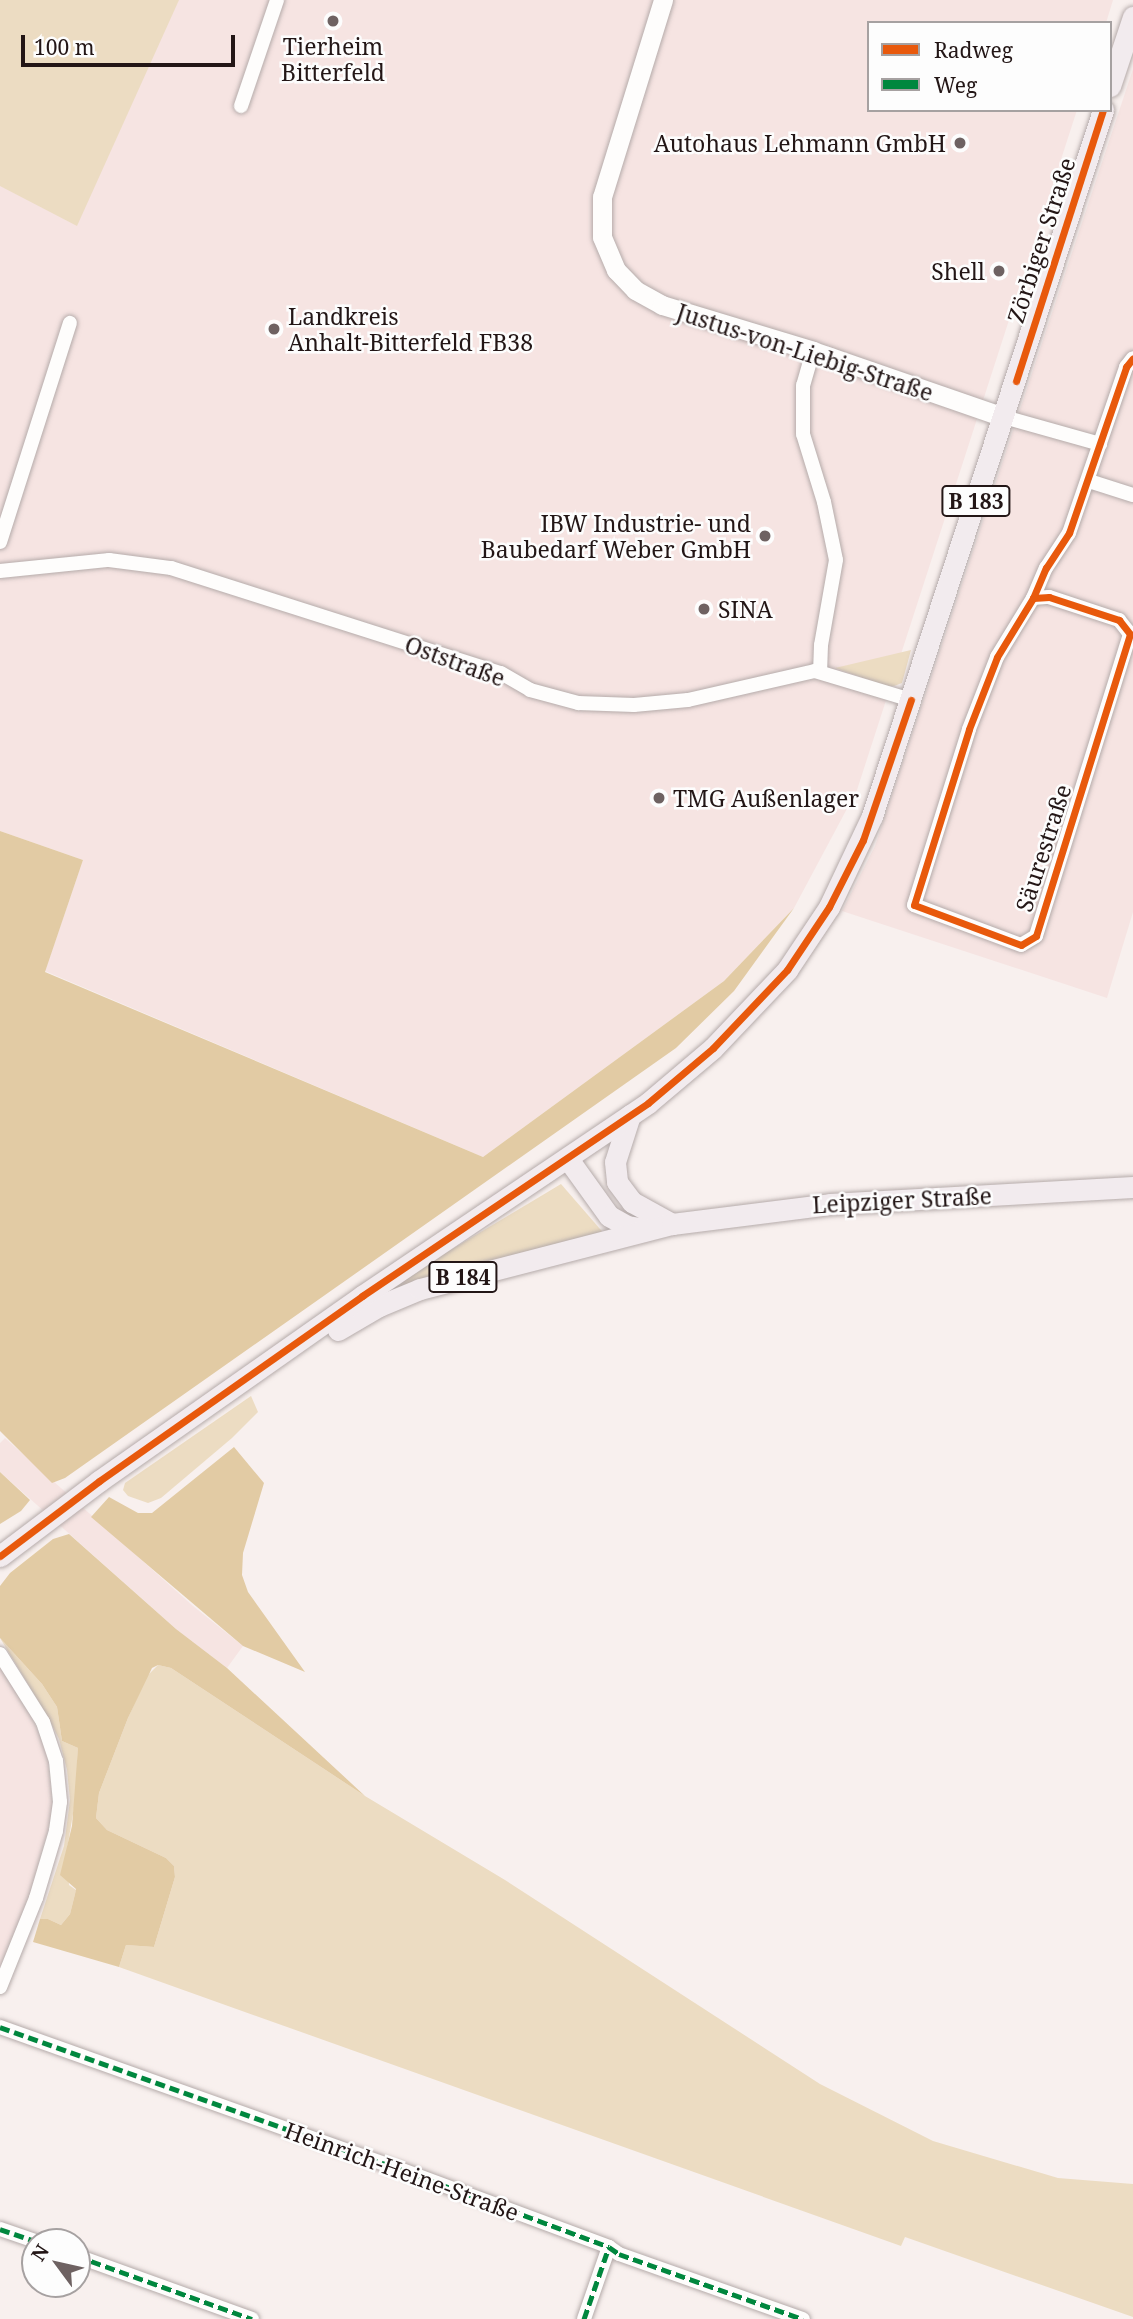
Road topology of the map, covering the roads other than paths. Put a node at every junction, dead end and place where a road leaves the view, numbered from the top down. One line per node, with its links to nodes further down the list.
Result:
1 (277, 0): 5 (street)
2 (663, 0): 8 (street, Justus-von-Liebig-Straße)
3 (1133, 17): 4 (main road)
4 (1112, 80)
5 (242, 106)
6 (1101, 112): 10 (main road, Zörbiger Straße / B 183)
7 (70, 323): 14 (street)
8 (813, 351): 10 (street, Justus-von-Liebig-Straße); 17 (street)
9 (1133, 358): 11 (street, Säurestraße)
10 (1004, 417): 11 (street); 18 (main road, Zörbiger Straße / B 183)
11 (1100, 444): 12 (street, Säurestraße)
12 (1089, 481): 13 (street); 16 (street, Säurestraße)
13 (1133, 495)
14 (0, 542)
15 (0, 571): 17 (street, Oststraße)
16 (1033, 598): 16 (street, Säurestraße)
17 (820, 672): 18 (street, Oststraße)
18 (911, 701): 19 (main road, Zörbiger Straße / B 183)
19 (630, 1115): 20 (main road, Zörbiger Straße / B 183); 22 (main road)
20 (568, 1159): 23 (main road, B 184); 24 (main road, B 183)
21 (1133, 1187): 22 (main road, Leipziger Straße / B 184)
22 (672, 1224): 23 (main road, B 184)
23 (647, 1229): 24 (main road, B 184)
24 (288, 1349): 25 (main road, B 183)
25 (36, 1528): 26 (main road, B 183); 27 (main road, B 183)
26 (0, 1539)
27 (0, 1556)
28 (0, 1654): 29 (street)
29 (0, 1987)
30 (0, 2027): 33 (street, Heinrich-Heine-Straße)
31 (0, 2229): 32 (street)
32 (21, 2236)
33 (609, 2247): 36 (street); 37 (street, Heinrich-Heine-Straße)
34 (91, 2261): 35 (street)
35 (252, 2319)
36 (584, 2319)
37 (803, 2319)

